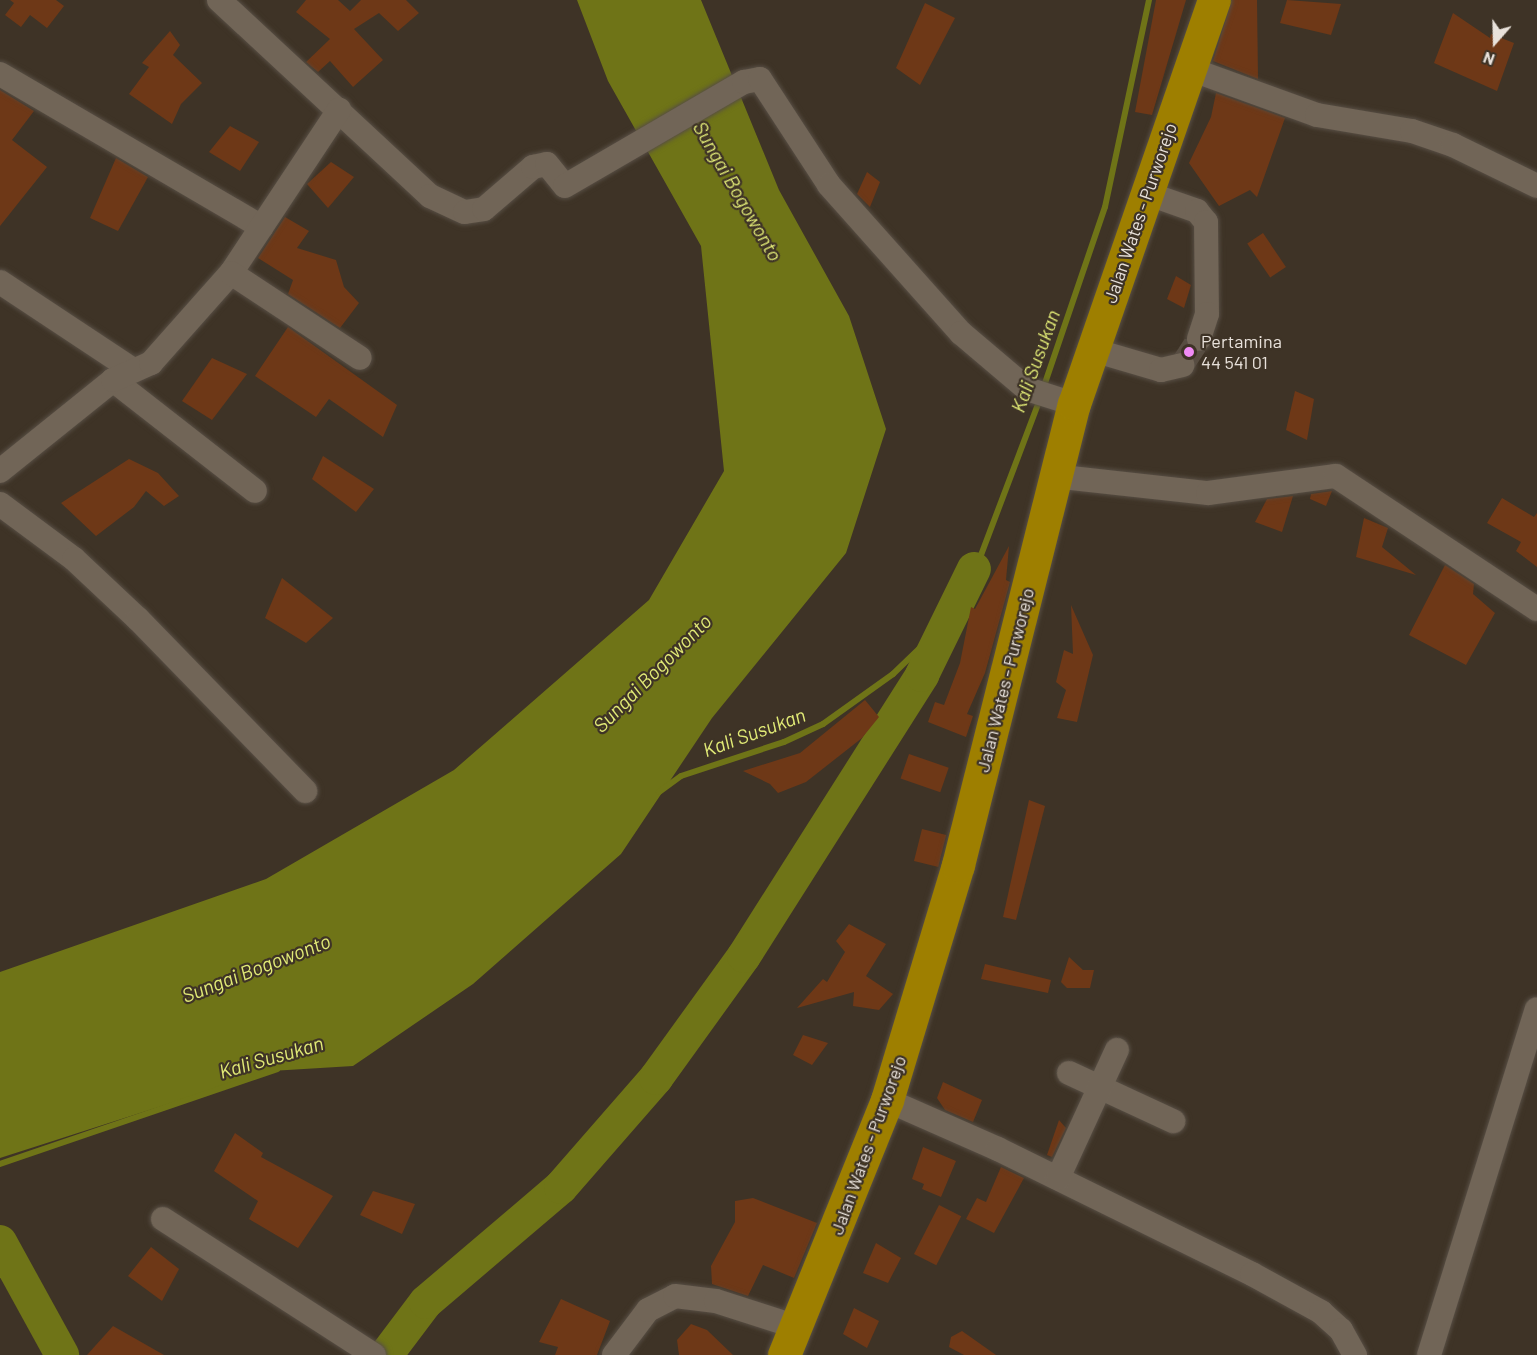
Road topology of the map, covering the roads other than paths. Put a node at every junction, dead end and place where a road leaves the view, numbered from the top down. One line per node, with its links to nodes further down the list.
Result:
1 (219, 0): 5 (street)
2 (1214, 0): 3 (highway, Jalan Wates - Purworejo)
3 (1190, 69): 6 (street); 7 (highway, Jalan Wates - Purworejo)
4 (0, 74): 8 (street)
5 (339, 110): 8 (street); 16 (street)
6 (1537, 186)
7 (1146, 193): 11 (street); 12 (highway, Jalan Wates - Purworejo)
8 (262, 227): 9 (street)
9 (231, 273): 13 (street); 15 (street)
10 (0, 282): 15 (street)
11 (1199, 339)
12 (1093, 350): 14 (street); 16 (highway, Jalan Wates - Purworejo)
13 (360, 358)
14 (1182, 365)
15 (123, 375): 17 (street); 19 (street)
16 (1065, 402): 18 (highway, Jalan Wates - Purworejo)
17 (0, 471)
18 (1053, 476): 21 (street); 27 (highway, Jalan Wates - Purworejo)
19 (255, 490)
20 (0, 504): 22 (street)
21 (1537, 609)
22 (305, 791)
23 (1537, 1009): 35 (street)
24 (1117, 1050): 26 (street)
25 (1069, 1073): 26 (street)
26 (1100, 1088): 28 (street); 29 (street)
27 (887, 1100): 29 (street); 31 (highway, Jalan Wates - Purworejo)
28 (1173, 1121)
29 (1058, 1178): 34 (street)
30 (163, 1218): 32 (street)
31 (791, 1341): 33 (street)
32 (374, 1355)
33 (614, 1355)
34 (1355, 1355)
35 (1429, 1355)

